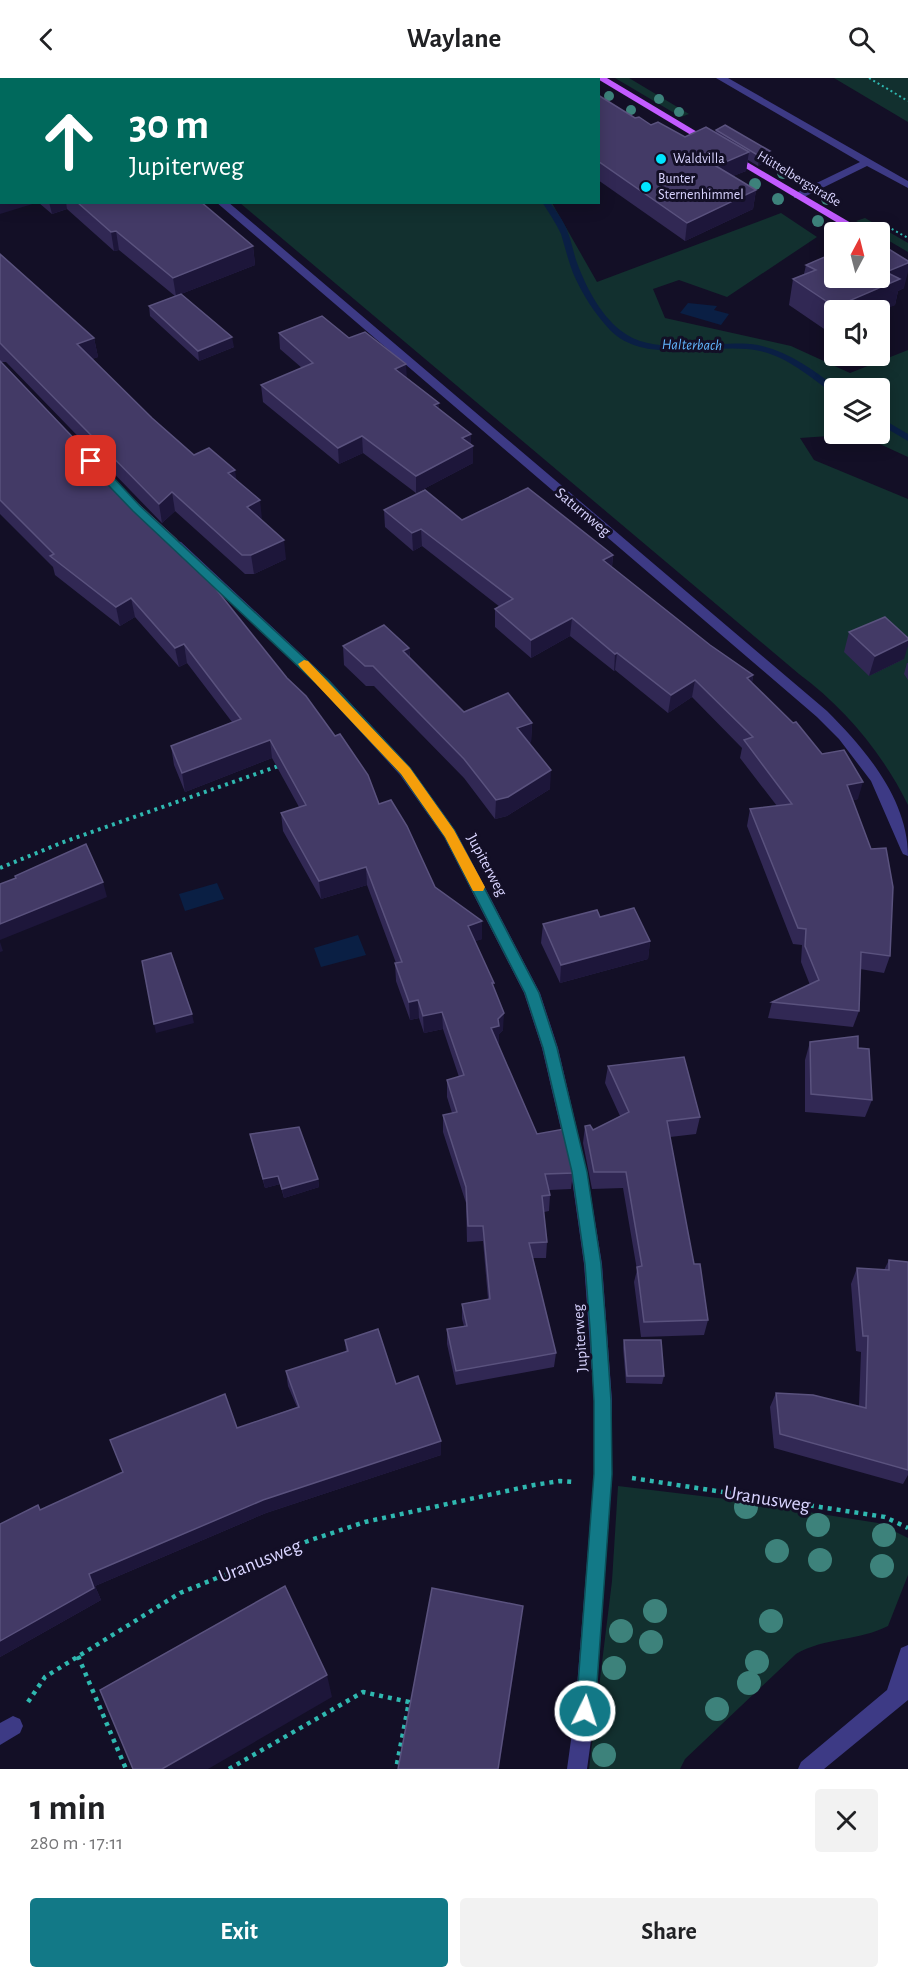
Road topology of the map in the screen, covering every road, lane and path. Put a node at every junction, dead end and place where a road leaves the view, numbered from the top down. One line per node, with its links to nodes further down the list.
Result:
1 (601, 78): 5 (main road)
2 (721, 78): 7 (street)
3 (869, 78): 4 (path)
4 (908, 101)
5 (714, 146)
6 (724, 151): 9 (main road, Hüttelbergstraße)
7 (867, 162): 8 (street); 9 (street)
8 (908, 185)
9 (798, 196): 11 (main road, Hüttelbergstraße)
10 (223, 204): 14 (street, Saturnweg)
11 (842, 222)
12 (163, 532): 26 (street, Jupiterweg)
13 (283, 764): 15 (path)
14 (908, 850)
15 (0, 868)
16 (625, 1477): 18 (path, Uranusweg)
17 (567, 1482): 20 (path, Uranusweg)
18 (908, 1528)
19 (908, 1655): 21 (street)
20 (78, 1656): 22 (path, Uranusweg); 23 (path)
21 (902, 1691): 27 (street)
22 (7, 1730)
23 (126, 1769)
24 (229, 1769): 25 (path)
25 (396, 1769)
26 (577, 1769)
27 (808, 1769)

